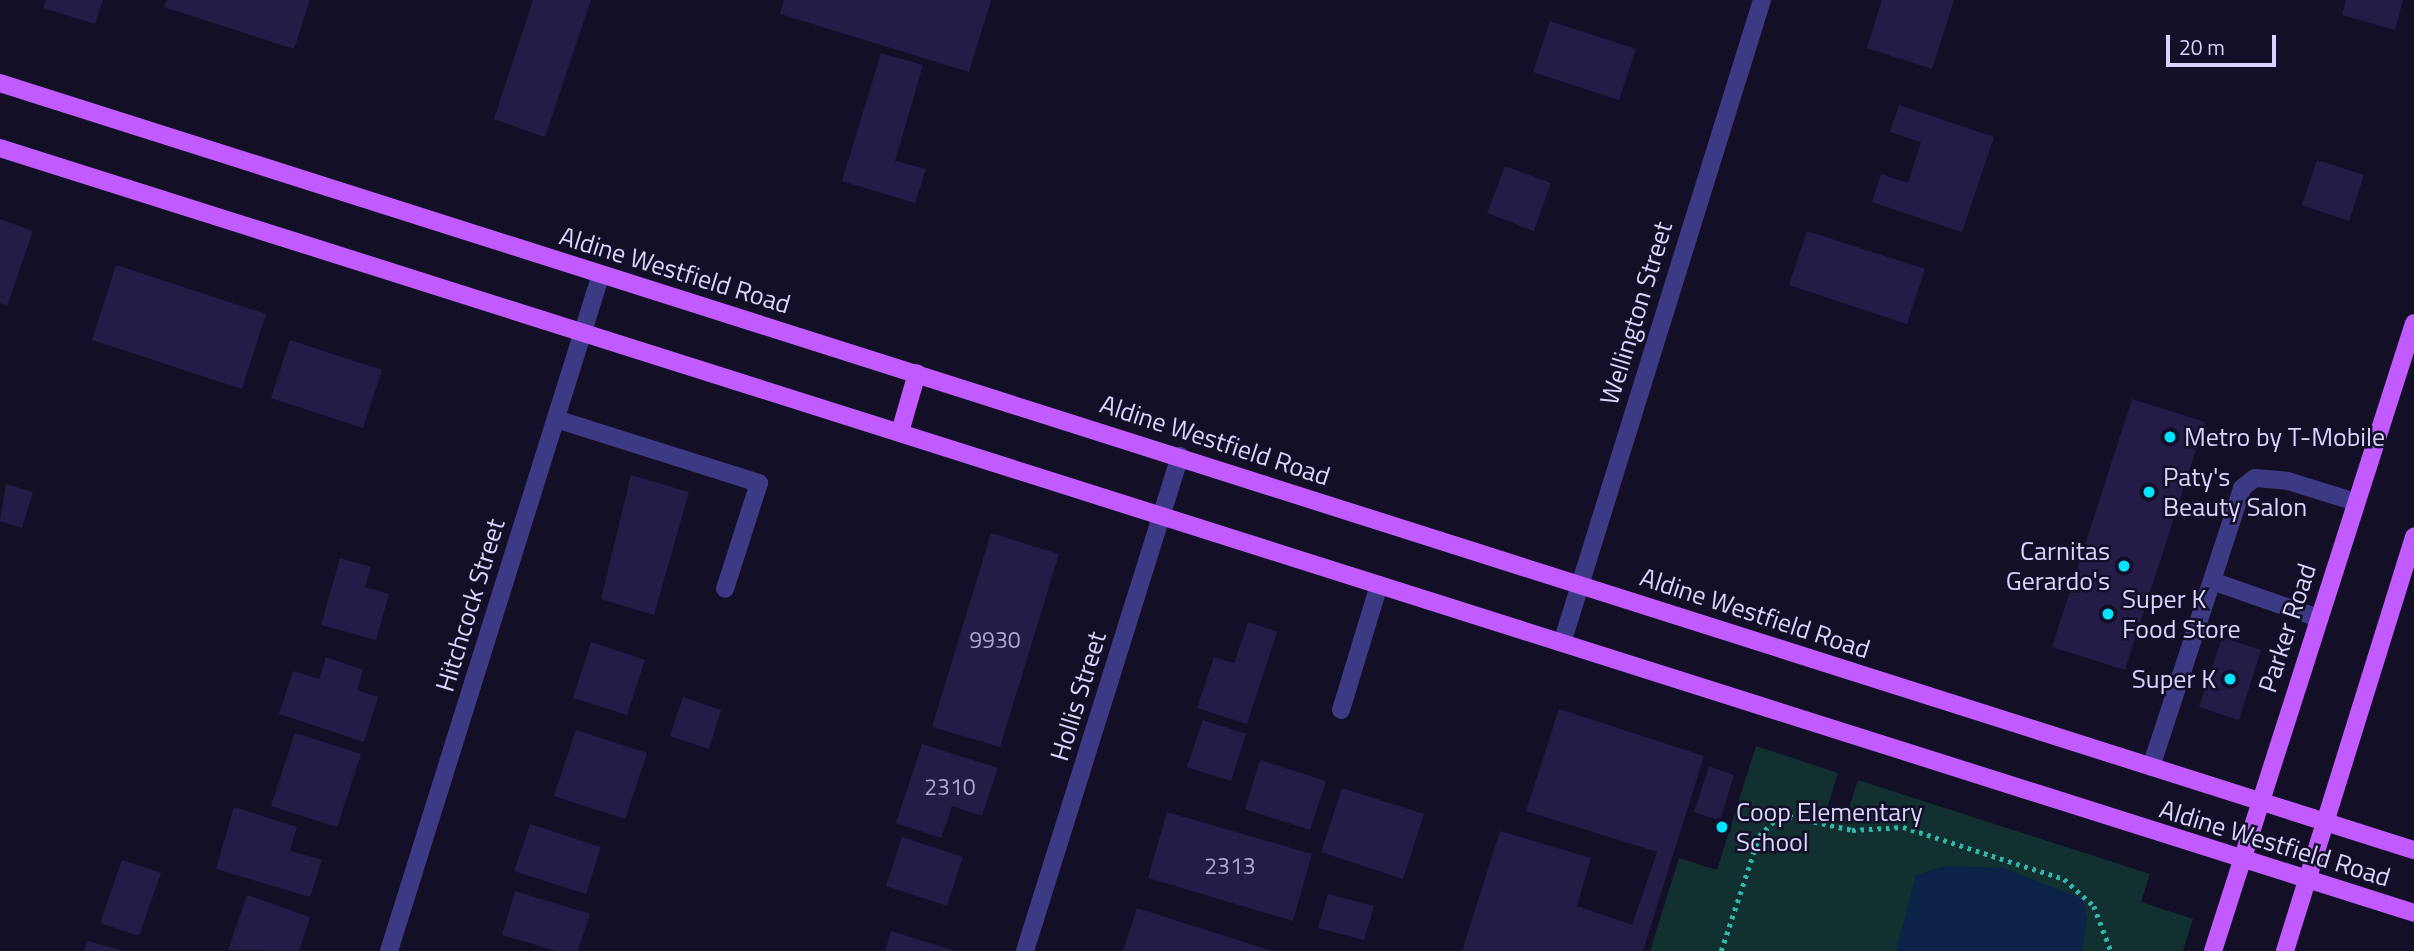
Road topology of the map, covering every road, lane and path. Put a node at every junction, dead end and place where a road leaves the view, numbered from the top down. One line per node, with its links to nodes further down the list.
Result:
1 (1762, 0): 15 (street, Wellington Street)
2 (0, 83): 4 (main road, Aldine Westfield Road)
3 (0, 148): 6 (main road, Aldine Westfield Road)
4 (601, 274): 6 (street, Hitchcock Street); 7 (main road, Aldine Westfield Road)
5 (2414, 323): 11 (main road, Parker Road)
6 (583, 333): 8 (street, Hitchcock Street); 9 (main road, Aldine Westfield Road)
7 (917, 373): 9 (main road); 10 (main road, Aldine Westfield Road)
8 (556, 419): 17 (street); 28 (street, Hitchcock Street)
9 (900, 432): 12 (main road, Aldine Westfield Road)
10 (1180, 456): 12 (street, Hollis Street); 15 (main road, Aldine Westfield Road)
11 (2356, 502): 14 (street); 18 (main road, Parker Road)
12 (1162, 516): 16 (main road, Aldine Westfield Road); 29 (street, Hollis Street)
13 (2414, 537): 23 (main road)
14 (2212, 581): 18 (street); 21 (street)
15 (1579, 584): 19 (street, Wellington Street); 21 (main road, Aldine Westfield Road)
16 (1379, 585): 19 (main road, Aldine Westfield Road); 20 (street)
17 (724, 589)
18 (2318, 618): 22 (main road, Parker Road)
19 (1562, 643): 25 (main road, Aldine Westfield Road)
20 (1341, 710)
21 (2151, 768): 22 (main road, Aldine Westfield Road)
22 (2257, 801): 23 (main road, Aldine Westfield Road); 25 (main road, Parker Road)
23 (2325, 823): 24 (main road, Aldine Westfield Road); 26 (main road)
24 (2414, 850)
25 (2241, 862): 26 (main road, Aldine Westfield Road); 32 (main road, Parker Road)
26 (2309, 880): 27 (main road, Aldine Westfield Road); 33 (main road)
27 (2414, 914)
28 (389, 951)
29 (1025, 951)
30 (1721, 951): 31 (path)
31 (2111, 951)
32 (2213, 951)
33 (2285, 951)

